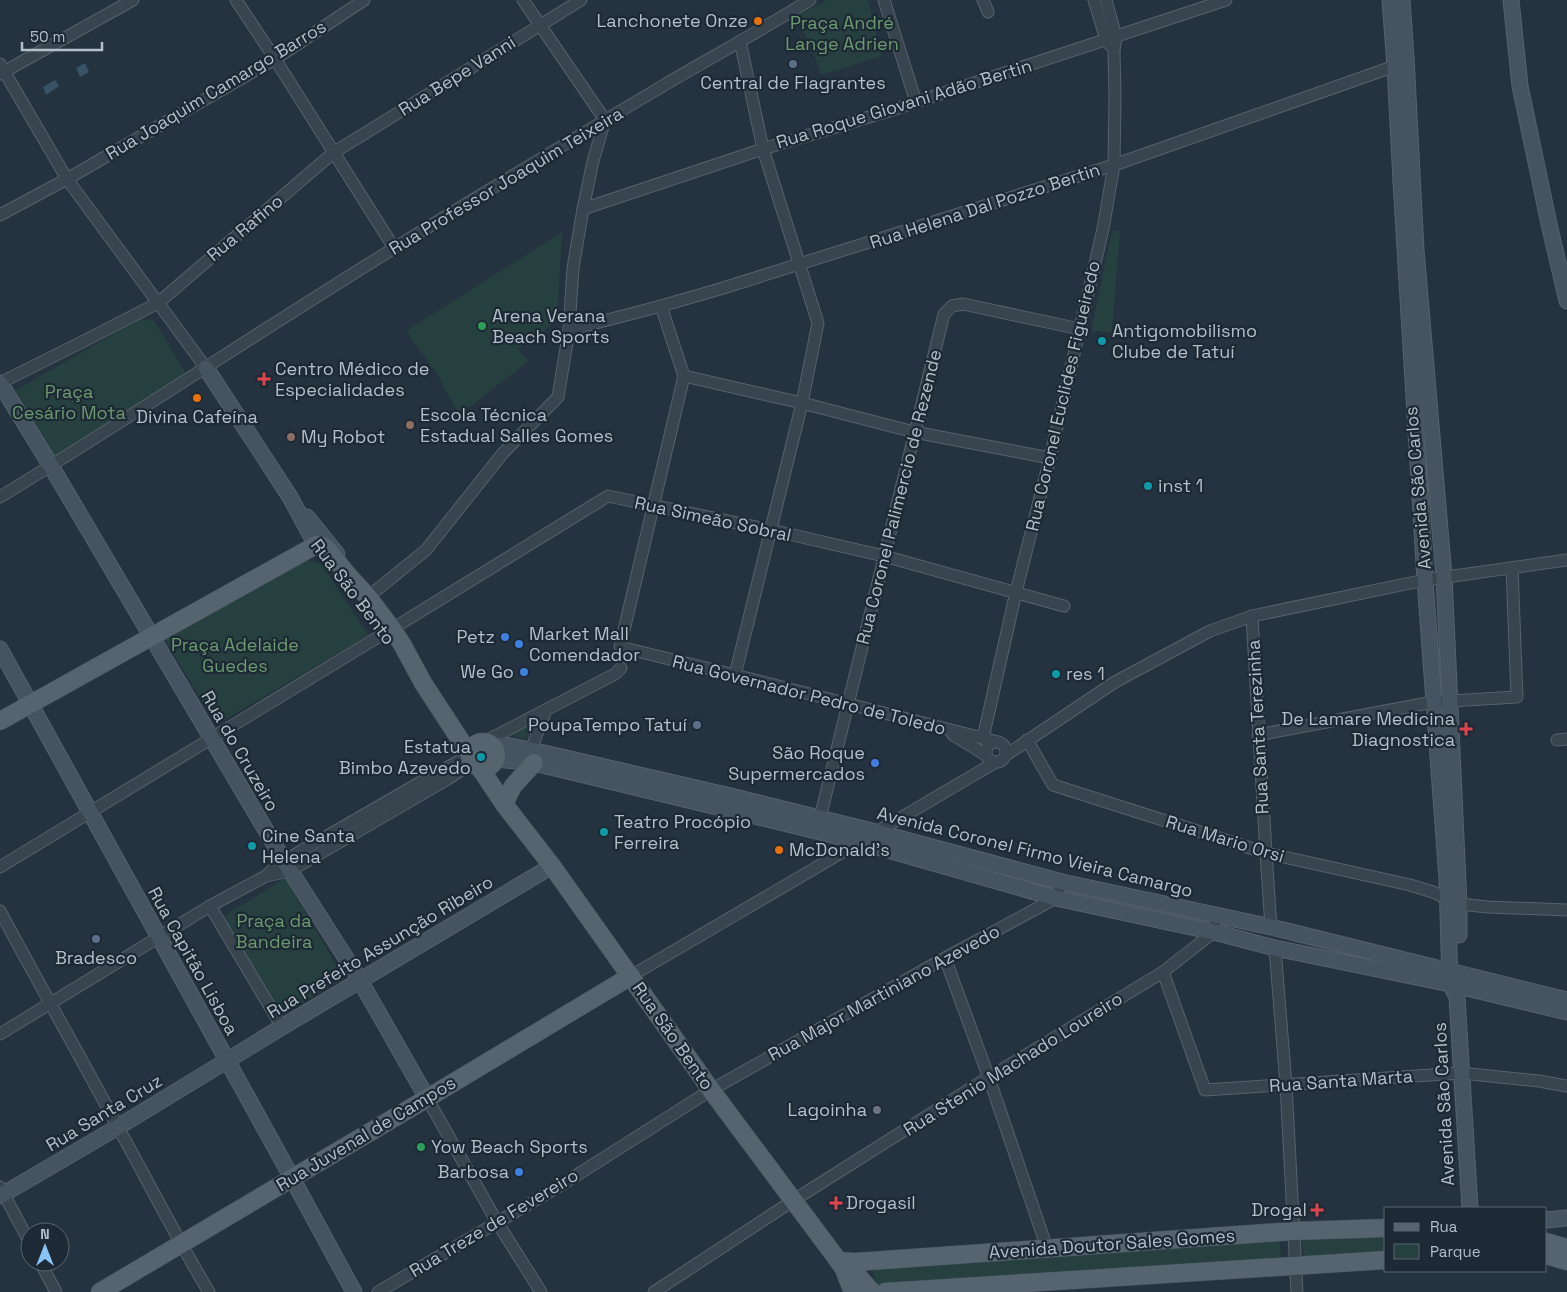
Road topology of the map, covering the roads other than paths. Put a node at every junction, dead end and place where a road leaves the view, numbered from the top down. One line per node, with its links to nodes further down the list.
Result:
1 (133, 0): 15 (street)
2 (236, 0): 20 (street)
3 (364, 0): 20 (street, Rua Joaquim Camargo Barros)
4 (523, 0): 17 (street)
5 (581, 0): 17 (street, Rua Bepe Vanni)
6 (810, 0): 19 (street, Rua Professor Joaquim Teixeira)
7 (884, 0): 23 (street)
8 (983, 0): 16 (street)
9 (1094, 0): 18 (street)
10 (1106, 0): 18 (street)
11 (1226, 0): 18 (street, Rua Roque Giovani Adão Bertin)
12 (1390, 0): 21 (main road, Avenida São Carlos)
13 (1402, 0): 21 (main road, Avenida São Carlos)
14 (1511, 0): 33 (main road)
15 (114, 4): 22 (street)
16 (988, 12)
17 (539, 26): 24 (street); 26 (street, Rua Bepe Vanni)
18 (1111, 38): 23 (street, Rua Roque Giovani Adão Bertin); 27 (street, Rua Coronel Euclides Figueiredo)
19 (740, 41): 24 (street, Rua Professor Joaquim Teixeira); 25 (street)
20 (275, 58): 26 (street); 28 (street, Rua Joaquim Camargo Barros)
21 (1401, 67): 27 (street, Rua Helena Dal Pozzo Bertin); 53 (main road, Avenida São Carlos); 54 (main road, Avenida São Carlos)
22 (2, 70): 28 (street)
23 (916, 102): 25 (street, Rua Roque Giovani Adão Bertin)
24 (605, 120): 29 (street); 31 (street, Rua Professor Joaquim Teixeira)
25 (763, 149): 29 (street, Rua Roque Giovani Adão Bertin); 32 (street)
26 (333, 153): 31 (street); 34 (street, Rua Rafino)
27 (1114, 165): 32 (street, Rua Helena Dal Pozzo Bertin); 36 (street, Rua Coronel Euclides Figueiredo)
28 (67, 179): 30 (street, Rua Joaquim Camargo Barros); 34 (street)
29 (583, 209): 37 (street)
30 (0, 215)
31 (394, 248): 38 (street, Rua Professor Joaquim Teixeira)
32 (799, 265): 35 (street, Rua Helena Dal Pozzo Bertin); 41 (street)
33 (1567, 301)
34 (158, 302): 38 (street); 40 (street, Rua Rafino)
35 (661, 306): 37 (street, Rua Helena Dal Pozzo Bertin); 39 (street)
36 (1080, 329): 42 (street, Rua Coronel Palimercio de Rezende); 43 (street, Rua Coronel Euclides Figueiredo)
37 (569, 330): 56 (street)
38 (206, 368): 44 (street, Rua Professor Joaquim Teixeira); 46 (main road, Rua São Bento)
39 (684, 376): 41 (street); 47 (street)
40 (0, 383): 44 (main road, Rua do Cruzeiro)
41 (802, 403): 42 (street); 48 (street)
42 (914, 432): 43 (street); 50 (street, Rua Coronel Palimercio de Rezende)
43 (1050, 458): 55 (street, Rua Coronel Euclides Figueiredo)
44 (51, 466): 45 (street, Rua Professor Joaquim Teixeira); 60 (main road, Rua do Cruzeiro)
45 (0, 497)
46 (290, 497): 49 (main road, Rua São Bento); 56 (main road, Rua São Bento)
47 (653, 507): 48 (street, Rua Simeão Sobral); 59 (street, Rua Simeão Sobral); 63 (street, Rua Governador Pedro de Toledo)
48 (770, 530): 50 (street, Rua Simeão Sobral); 63 (street)
49 (316, 545): 56 (main road); 59 (main road, Rua São Bento); 60 (main road)
50 (884, 556): 55 (street, Rua Simeão Sobral); 67 (street, Rua Coronel Palimercio de Rezende)
51 (1567, 560): 52 (street)
52 (1512, 568): 53 (street); 64 (street)
53 (1444, 576): 54 (street); 64 (main road, Avenida São Carlos)
54 (1425, 580): 58 (street); 65 (main road, Avenida São Carlos)
55 (1016, 592): 57 (street, Rua Simeão Sobral); 72 (street, Rua Coronel Euclides Figueiredo)
56 (368, 597): 59 (main road, Rua São Bento)
57 (1064, 606)
58 (1252, 616): 71 (street, Rua Santa Terezinha); 74 (street)
59 (388, 632): 73 (street); 78 (main road, Rua São Bento)
60 (151, 637): 66 (main road); 73 (main road, Rua do Cruzeiro)
61 (0, 649): 66 (main road, Rua Capitão Lisboa)
62 (620, 668): 68 (street)
63 (734, 675): 67 (street, Rua Governador Pedro de Toledo)
64 (1450, 700): 65 (street); 92 (main road, Avenida São Carlos)
65 (1433, 702): 71 (street); 92 (main road, Avenida São Carlos)
66 (31, 704): 69 (main road); 82 (main road, Rua Capitão Lisboa)
67 (848, 704): 70 (street, Rua Governador Pedro de Toledo); 83 (street, Rua Coronel Palimercio de Rezende)
68 (546, 710): 78 (street); 79 (street)
69 (0, 721)
70 (941, 728): 72 (street, Rua Governador Pedro de Toledo); 76 (street)
71 (1258, 735): 86 (street, Rua Santa Terezinha)
72 (983, 738): 75 (street, Rua Governador Pedro de Toledo)
73 (211, 739): 82 (street); 87 (main road, Rua do Cruzeiro)
74 (1027, 740): 77 (street); 86 (street, Rua Mario Orsi)
75 (998, 742): 76 (street); 77 (street)
76 (986, 754): 80 (street)
77 (1006, 754): 80 (street)
78 (483, 755): 79 (main road, Avenida Coronel Firmo Vieira Camargo); 81 (main road, Rua São Bento); 87 (street)
79 (533, 757): 81 (main road); 83 (main road, Avenida Coronel Firmo Vieira Camargo); 85 (main road, Avenida Coronel Firmo Vieira Camargo)
80 (996, 762): 84 (street)
81 (504, 804): 88 (main road, Rua São Bento)
82 (89, 812): 89 (street); 99 (main road, Rua Capitão Lisboa)
83 (820, 818): 84 (main road, Avenida Coronel Firmo Vieira Camargo)
84 (876, 832): 85 (street); 90 (main road, Avenida Coronel Firmo Vieira Camargo)
85 (860, 842): 91 (main road, Avenida Coronel Firmo Vieira Camargo); 103 (street)
86 (1266, 854): 92 (street, Rua Mario Orsi); 97 (street, Rua Santa Terezinha)
87 (287, 866): 93 (street); 104 (main road, Rua do Cruzeiro)
88 (552, 866): 103 (main road, Rua São Bento); 104 (main road, Rua Prefeito Assunção Ribeiro)
89 (0, 867)
90 (1062, 882): 91 (street); 96 (main road, Avenida Coronel Firmo Vieira Camargo)
91 (1056, 898): 98 (main road, Avenida Coronel Firmo Vieira Camargo); 101 (street, Rua Major Martiniano Azevedo)
92 (1454, 902): 94 (street, Rua Mario Orsi); 105 (main road, Avenida São Carlos)
93 (210, 906): 99 (street); 109 (street)
94 (1567, 910)
95 (0, 912): 107 (street)
96 (1216, 916): 97 (main road, Avenida Coronel Firmo Vieira Camargo); 98 (street)
97 (1271, 927): 105 (main road, Avenida Coronel Firmo Vieira Camargo)
98 (1214, 932): 100 (main road, Avenida Coronel Firmo Vieira Camargo); 102 (street, Rua Stenio Machado Loureiro)
99 (159, 938): 107 (street); 111 (main road, Rua Capitão Lisboa)
100 (1275, 948): 105 (main road, Avenida Coronel Firmo Vieira Camargo); 114 (street)
101 (945, 958): 113 (street); 116 (street, Rua Major Martiniano Azevedo)
102 (1163, 972): 113 (street, Rua Stenio Machado Loureiro); 114 (street, Rua Santa Marta)
103 (631, 976): 116 (main road, Rua São Bento); 117 (main road, Rua Juvenal de Campos)
104 (360, 980): 109 (main road, Rua Prefeito Assunção Ribeiro); 117 (main road, Rua do Cruzeiro)
105 (1456, 982): 106 (main road, Avenida Coronel Firmo Vieira Camargo); 108 (main road, Avenida Coronel Firmo Vieira Camargo); 112 (main road, Avenida São Carlos)
106 (1567, 1000)
107 (50, 1004): 110 (street); 118 (street)
108 (1567, 1012)
109 (282, 1027): 111 (main road, Rua Prefeito Assunção Ribeiro)
110 (0, 1034)
111 (227, 1061): 118 (main road, Rua Santa Cruz); 119 (main road, Rua Capitão Lisboa)
112 (1461, 1073): 114 (street, Rua Santa Marta); 115 (street, Rua Santa Marta); 122 (main road, Avenida São Carlos)
113 (989, 1078): 121 (street, Rua Stenio Machado Loureiro); 131 (street)
114 (1286, 1085): 128 (street)
115 (1567, 1086)
116 (711, 1090): 121 (main road, Rua São Bento); 125 (street, Rua Treze de Fevereiro)
117 (427, 1098): 119 (main road, Rua Juvenal de Campos); 125 (street, Rua do Cruzeiro)
118 (118, 1127): 120 (main road, Rua Santa Cruz); 129 (street)
119 (292, 1178): 129 (main road, Rua Juvenal de Campos); 141 (main road, Rua Capitão Lisboa)
120 (1, 1192): 126 (street)
121 (794, 1200): 134 (main road, Rua São Bento); 144 (street, Rua Stenio Machado Loureiro)
122 (1470, 1207)
123 (1567, 1218): 124 (main road)
124 (1547, 1220)
125 (497, 1222): 142 (street, Rua Treze de Fevereiro); 143 (street, Rua do Cruzeiro)
126 (20, 1225)
127 (1384, 1228): 128 (main road, Avenida Doutor Sales Gomes)
128 (1294, 1231): 131 (main road, Avenida Doutor Sales Gomes); 135 (street)
129 (180, 1244): 139 (main road, Rua Juvenal de Campos); 140 (street)
130 (1554, 1246): 133 (main road)
131 (1047, 1248): 134 (main road, Avenida Doutor Sales Gomes)
132 (1384, 1260): 135 (main road, Avenida Doutor Sales Gomes)
133 (1567, 1261)
134 (840, 1264): 145 (main road, Rua São Bento); 146 (main road, Rua São Bento)
135 (1296, 1265): 137 (main road, Avenida Doutor Sales Gomes); 148 (street)
136 (45, 1272): 138 (street)
137 (916, 1291): 147 (main road, Avenida Doutor Sales Gomes)
138 (56, 1292)
139 (100, 1292)
140 (209, 1292)
141 (354, 1292)
142 (378, 1292)
143 (541, 1292)
144 (654, 1292)
145 (852, 1292)
146 (872, 1292)
147 (885, 1292)
148 (1297, 1292)

